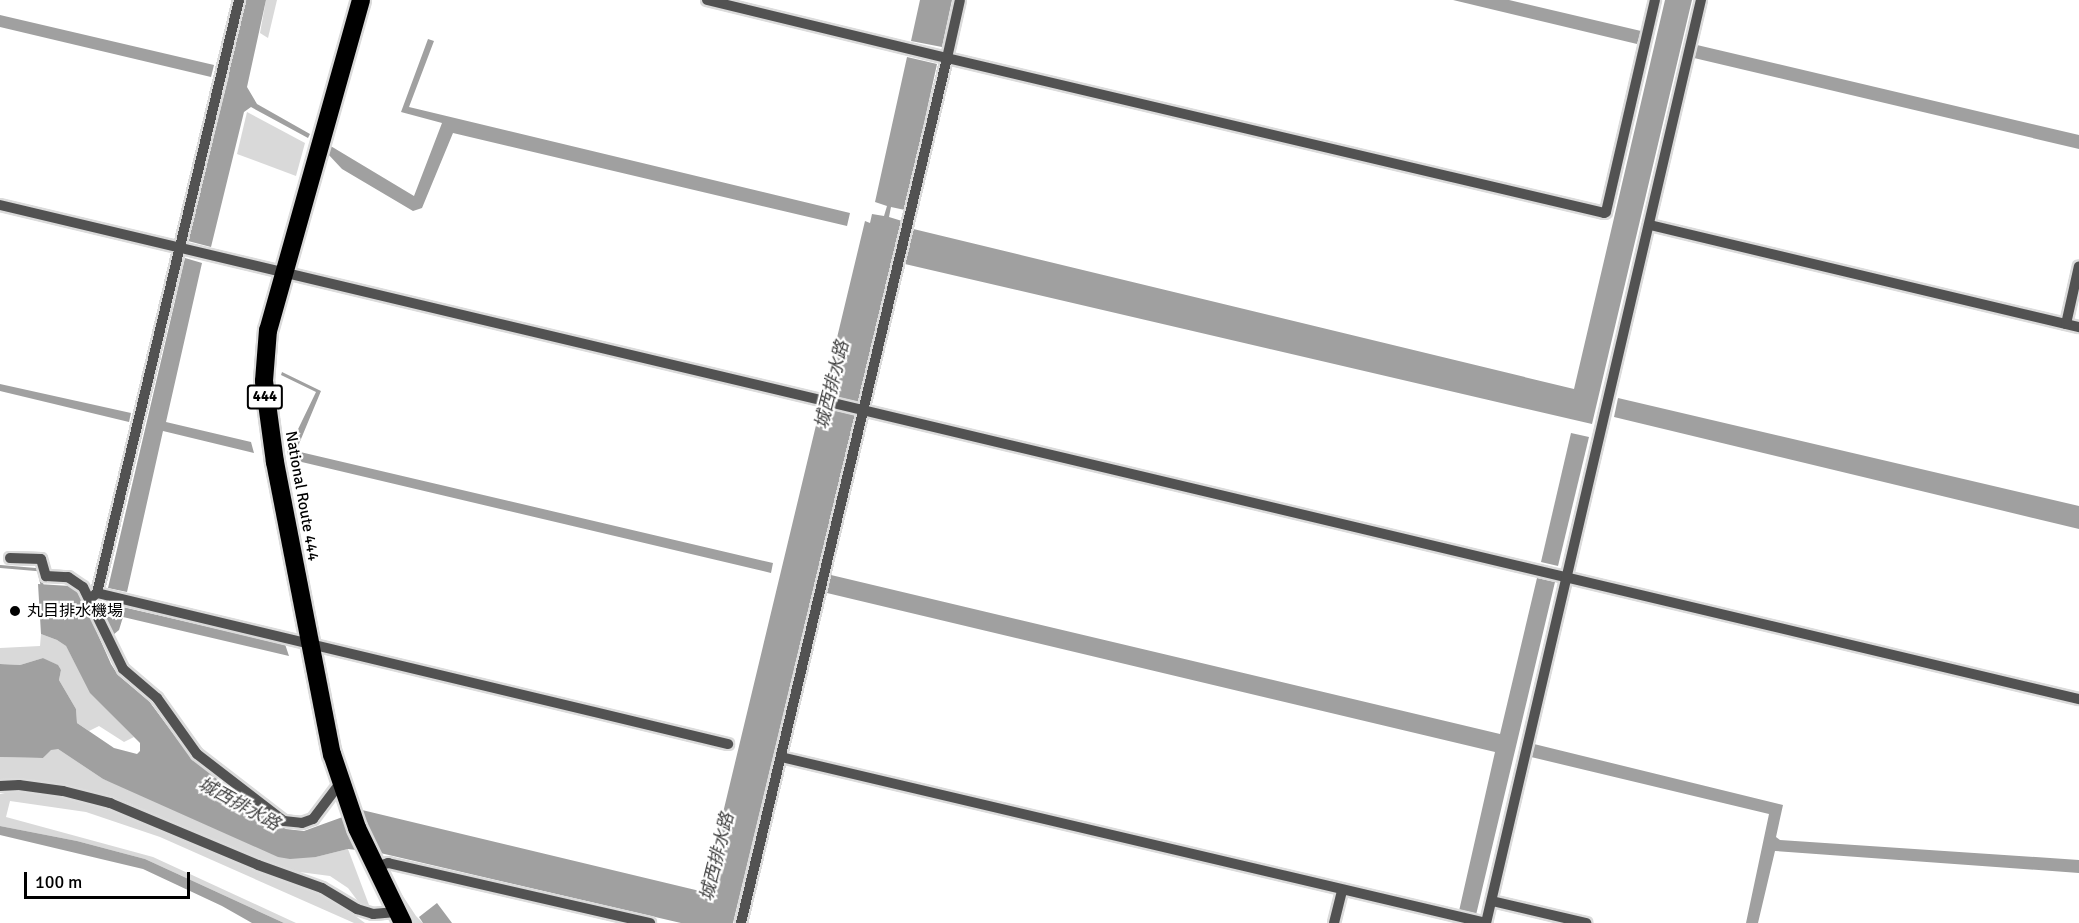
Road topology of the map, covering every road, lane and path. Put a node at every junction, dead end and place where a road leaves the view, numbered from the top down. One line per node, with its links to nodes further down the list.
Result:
1 (239, 0): 10 (street)
2 (361, 0): 12 (highway, National Route 444 / 444)
3 (707, 0): 7 (street)
4 (960, 0): 7 (street)
5 (1655, 0): 7 (street)
6 (1701, 0): 9 (street)
7 (947, 58): 15 (street)
8 (0, 205): 10 (street)
9 (1650, 225): 13 (street); 17 (street)
10 (179, 247): 12 (street); 18 (street)
11 (2079, 266): 13 (street)
12 (284, 271): 15 (street); 19 (highway, National Route 444 / 444)
13 (2066, 324): 14 (street)
14 (2079, 327)
15 (861, 409): 17 (street); 22 (street)
16 (10, 558): 18 (street)
17 (1567, 577): 20 (street); 27 (street)
18 (94, 596): 19 (street); 24 (street)
19 (310, 644): 21 (street); 24 (highway, National Route 444 / 444)
20 (2079, 699)
21 (728, 744)
22 (781, 757): 26 (street); 30 (street)
23 (0, 786): 28 (street)
24 (344, 790): 25 (highway, National Route 444 / 444)
25 (373, 864): 28 (highway, National Route 444 / 444); 29 (street)
26 (1342, 890): 27 (street); 31 (street)
27 (1492, 901): 32 (street)
28 (400, 917)
29 (650, 923)
30 (741, 923)
31 (1334, 923)
32 (1586, 923)

